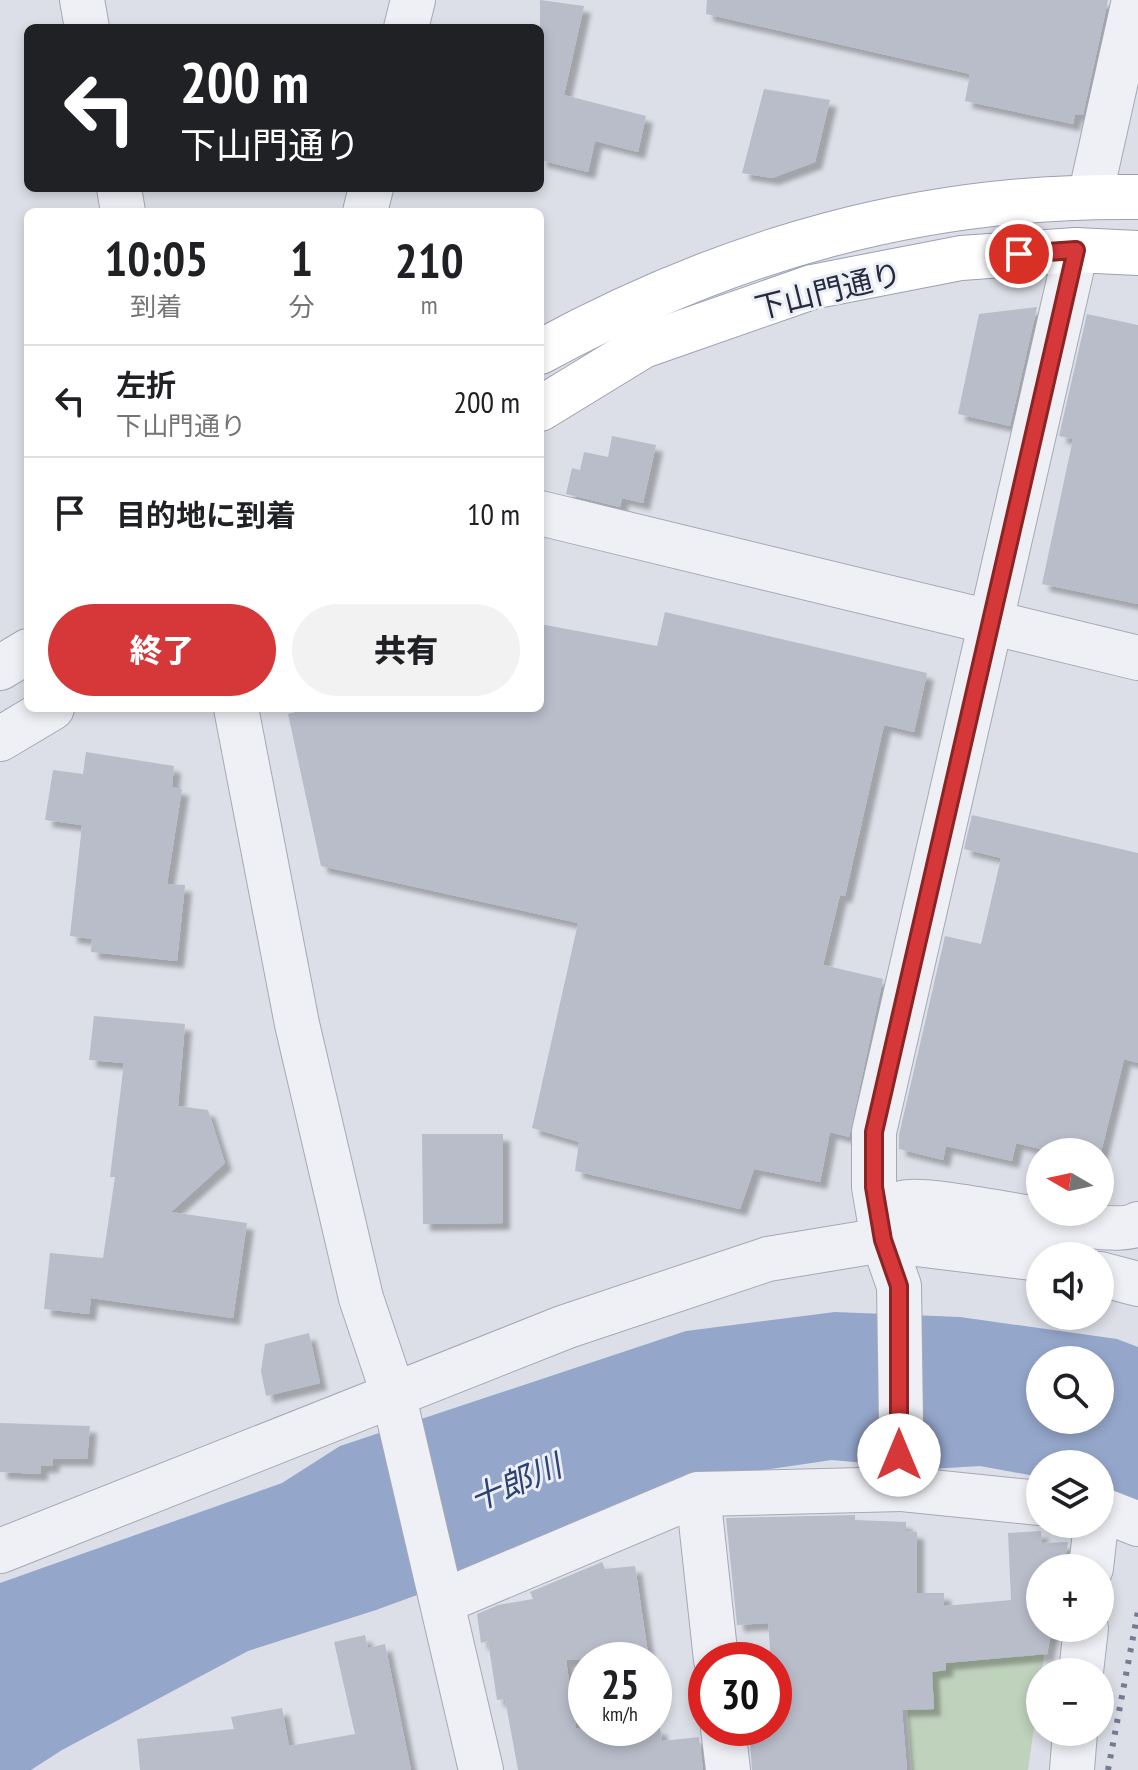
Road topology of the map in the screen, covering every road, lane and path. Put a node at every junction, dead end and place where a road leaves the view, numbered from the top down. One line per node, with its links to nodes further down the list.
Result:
1 (82, 0): 4 (street)
2 (413, 0): 5 (street)
3 (1134, 0): 6 (street)
4 (86, 24)
5 (407, 24)
6 (1090, 197): 7 (main road, 下山門通り); 10 (main road, 下山門通り)
7 (1138, 197)
8 (1076, 250): 9 (main road, 下山門通り); 11 (main road, 下山門通り); 13 (street)
9 (1138, 253)
10 (544, 350)
11 (544, 407)
12 (544, 514): 13 (street)
13 (989, 624): 15 (street); 21 (street)
14 (24, 653): 16 (street)
15 (1138, 658)
16 (0, 668)
17 (45, 712): 19 (street)
18 (237, 712): 25 (street)
19 (0, 739)
20 (1138, 1224): 21 (street)
21 (881, 1225): 22 (street); 25 (street); 26 (street)
22 (1026, 1256)
23 (1114, 1278): 24 (street)
24 (1138, 1284)
25 (393, 1393): 31 (street); 32 (street)
26 (900, 1472): 27 (street); 28 (street)
27 (698, 1494): 32 (street); 33 (street)
28 (1026, 1500)
29 (1114, 1515): 30 (street)
30 (1138, 1524)
31 (0, 1551)
32 (444, 1601): 36 (street)
33 (714, 1642)
34 (725, 1746): 37 (street)
35 (1074, 1746): 38 (street)
36 (481, 1770)
37 (728, 1770)
38 (1072, 1770)

